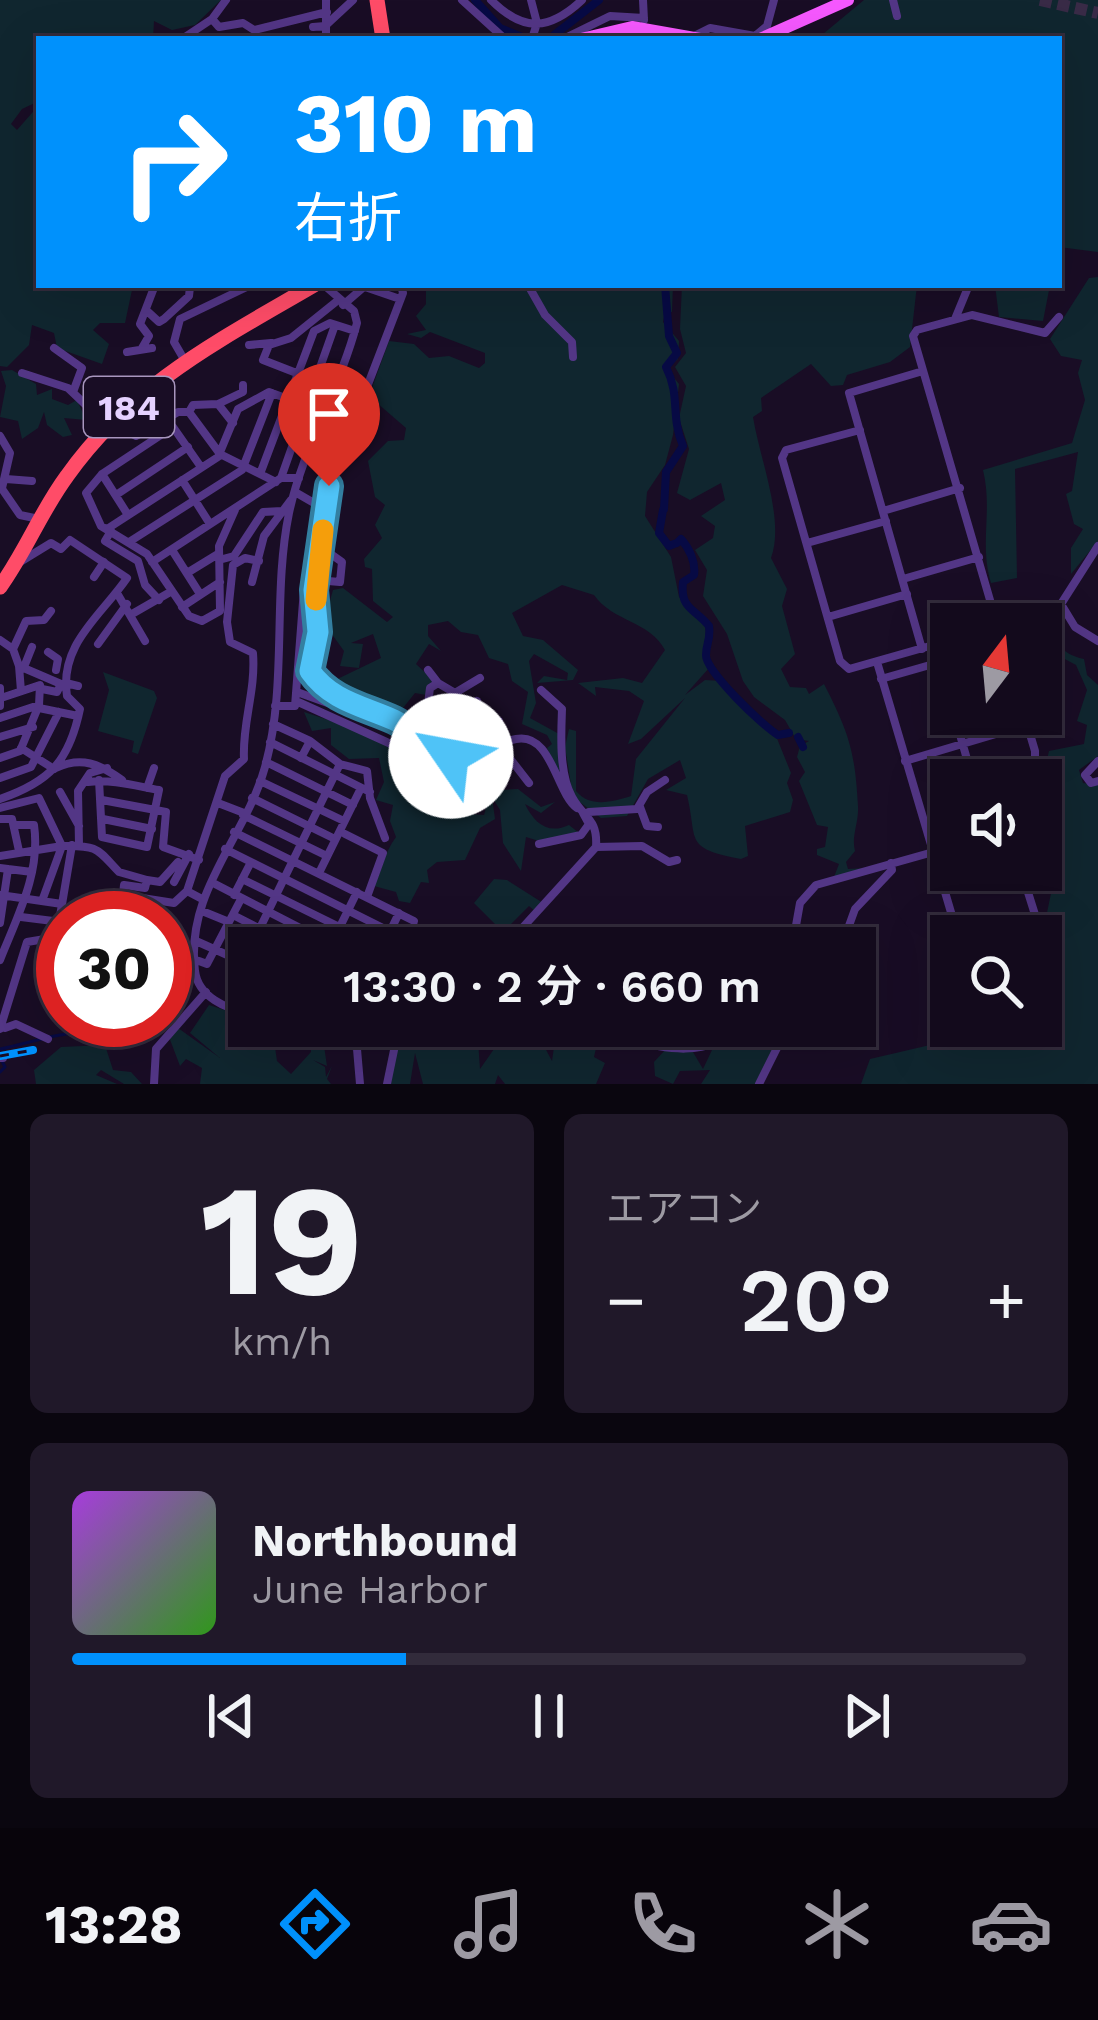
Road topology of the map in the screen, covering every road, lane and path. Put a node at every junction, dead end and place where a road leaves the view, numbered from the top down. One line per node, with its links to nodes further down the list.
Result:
1 (226, 0): 15 (street)
2 (326, 0): 13 (street)
3 (353, 0): 17 (street)
4 (377, 0): 24 (highway)
5 (462, 0): 25 (street)
6 (491, 0): 20 (street)
7 (532, 0): 20 (street)
8 (582, 0): 20 (street)
9 (643, 0): 16 (street)
10 (774, 0): 29 (street)
11 (848, 0): 30 (main road)
12 (892, 0): 14 (street)
13 (327, 12): 17 (street); 19 (street)
14 (897, 16)
15 (212, 19): 19 (street); 21 (street)
16 (644, 23): 26 (street); 27 (main road); 28 (main road)
17 (327, 25): 18 (street); 23 (street)
18 (313, 26)
19 (271, 27): 22 (street)
20 (534, 32)
21 (186, 36)
22 (272, 36)
23 (326, 36)
24 (382, 36)
25 (502, 36)
26 (569, 36)
27 (588, 36)
28 (689, 36)
29 (724, 36)
30 (767, 36)
31 (154, 288): 43 (street)
32 (191, 288): 43 (street)
33 (244, 288): 53 (street)
34 (309, 288): 53 (highway, 184)
35 (327, 288): 42 (street)
36 (363, 288): 42 (street)
37 (371, 288): 41 (street)
38 (400, 288): 41 (street)
39 (530, 288): 52 (street)
40 (968, 288): 45 (street)
41 (400, 299): 67 (street)
42 (340, 303): 47 (street); 48 (street)
43 (146, 310): 51 (street)
44 (1059, 317): 45 (street)
45 (955, 319): 54 (street)
46 (335, 325): 47 (street); 56 (street); 62 (street)
47 (355, 332): 64 (street)
48 (271, 343): 49 (street); 56 (street)
49 (249, 344)
50 (54, 348): 58 (street)
51 (128, 352)
52 (573, 357)
53 (185, 361): 68 (highway, 184)
54 (923, 371): 70 (street); 85 (street)
55 (22, 373): 58 (street)
56 (298, 374): 60 (street)
57 (243, 385): 61 (street)
58 (74, 392): 68 (street)
59 (272, 393): 60 (street); 66 (street); 76 (street)
60 (289, 399): 62 (street); 79 (street)
61 (218, 404): 63 (street); 66 (street)
62 (307, 406): 64 (street); 82 (street)
63 (188, 412): 65 (street); 68 (street)
64 (325, 412): 67 (street); 69 (street)
65 (200, 422): 71 (street); 75 (street)
66 (232, 423): 75 (street)
67 (354, 423): 73 (street)
68 (111, 425): 94 (highway, 184)
69 (318, 430): 73 (street); 80 (street)
70 (860, 430): 93 (street); 98 (street)
71 (180, 434): 74 (street); 78 (street)
72 (0, 436): 84 (street)
73 (347, 441): 90 (street)
74 (188, 447): 77 (street); 86 (street)
75 (220, 454): 76 (street); 77 (street)
76 (244, 466): 79 (street); 88 (street)
77 (201, 467): 81 (street)
78 (102, 474): 86 (street); 96 (street)
79 (260, 474): 82 (street)
80 (299, 478): 82 (street); 87 (street)
81 (182, 480): 88 (street); 92 (street)
82 (278, 480): 89 (street)
83 (32, 481): 84 (street)
84 (3, 484): 94 (street)
85 (960, 488): 93 (street); 103 (street)
86 (116, 495): 92 (street)
87 (294, 496): 90 (street); 91 (street); 115 (street)
88 (194, 501): 95 (street); 97 (street)
89 (235, 510): 95 (street); 102 (street)
90 (326, 510): 100 (street)
91 (282, 511): 102 (street); 104 (street)
92 (128, 515): 96 (street)
93 (885, 516): 98 (street); 110 (street)
94 (40, 519): 107 (highway, 184)
95 (211, 524): 101 (street)
96 (109, 530): 97 (street); 120 (street)
97 (129, 542): 106 (street)
98 (806, 543): 128 (street)
99 (1098, 546): 122 (street)
100 (321, 547): 114 (street); 114 (street)
101 (172, 550): 106 (street); 108 (street)
102 (219, 557): 108 (street); 111 (street)
103 (979, 557): 110 (street); 121 (street)
104 (259, 561): 113 (street); 201 (street)
105 (104, 562): 107 (street); 109 (street); 117 (street)
106 (152, 562): 116 (street)
107 (17, 563): 112 (highway, 184)
108 (187, 573): 118 (street)
109 (94, 577)
110 (903, 579): 119 (street)
111 (221, 581): 118 (street); 125 (street)
112 (1, 582)
113 (252, 582)
114 (311, 586): 115 (street); 133 (street); 156 (street)
115 (284, 588): 129 (street)
116 (172, 591): 120 (street); 125 (street)
117 (117, 592): 123 (street); 143 (street)
118 (200, 594): 125 (street)
119 (908, 594): 128 (street); 138 (street)
120 (159, 600): 127 (street)
121 (991, 603)
122 (1062, 603)
123 (127, 604): 127 (street); 134 (street)
124 (1062, 606): 132 (street)
125 (182, 607)
126 (51, 611): 137 (street)
127 (132, 614): 131 (street)
128 (828, 617): 140 (street)
129 (282, 639): 133 (street); 158 (street)
130 (0, 640): 137 (street)
131 (145, 640)
132 (1098, 640)
133 (302, 641): 154 (street)
134 (98, 644)
135 (930, 646): 138 (street)
136 (32, 647): 142 (street)
137 (14, 649): 142 (street)
138 (922, 649): 140 (street)
139 (48, 652): 143 (street)
140 (877, 662): 146 (street)
141 (930, 665): 146 (street)
142 (21, 666): 150 (street); 152 (street)
143 (68, 670): 147 (street)
144 (428, 670): 148 (street)
145 (480, 678): 148 (street)
146 (881, 680): 180 (street)
147 (66, 683): 149 (street); 160 (street)
148 (438, 683): 165 (street)
149 (78, 686)
150 (42, 689): 152 (street); 157 (street)
151 (541, 690): 199 (street)
152 (20, 691): 153 (street)
153 (1, 697)
154 (296, 697): 156 (street); 158 (street); 174 (street)
155 (477, 701): 175 (street)
156 (351, 704): 165 (street)
157 (39, 706): 159 (street); 161 (street); 164 (street)
158 (275, 706): 163 (street)
159 (59, 712): 160 (street); 177 (street)
160 (78, 716): 186 (street)
161 (0, 718)
162 (499, 721): 172 (street)
163 (273, 724): 169 (street); 170 (street)
164 (33, 726): 168 (street); 173 (street)
165 (413, 735): 175 (street)
166 (960, 735): 171 (street)
167 (993, 735): 171 (street)
168 (0, 737)
169 (310, 741): 178 (street); 183 (street)
170 (270, 742): 178 (street); 182 (street)
171 (963, 744): 179 (street); 180 (street)
172 (501, 747): 175 (street); 193 (street); 205 (street)
173 (21, 748): 176 (street); 177 (street)
174 (401, 749)
175 (453, 757)
176 (0, 758)
177 (38, 758): 186 (street); 188 (street)
178 (301, 758): 187 (street)
179 (967, 759)
180 (905, 761): 223 (street)
181 (1098, 761): 192 (street)
182 (266, 762): 191 (street); 197 (street)
183 (340, 764): 187 (street); 196 (street)
184 (109, 767): 186 (street); 190 (street); 194 (street)
185 (154, 768): 195 (street)
186 (54, 769): 208 (street)
187 (335, 775): 196 (street); 197 (street)
188 (0, 778)
189 (665, 780): 204 (street)
190 (94, 781): 194 (street); 200 (street); 214 (street)
191 (260, 781): 198 (street); 207 (street)
192 (1098, 781)
193 (529, 783)
194 (125, 784): 195 (street)
195 (147, 788): 206 (street)
196 (365, 790): 202 (street); 221 (street)
197 (327, 792): 202 (street); 207 (street)
198 (252, 797): 210 (street); 215 (street)
199 (572, 797): 205 (street); 209 (street)
200 (101, 800): 206 (street); 211 (street)
201 (218, 802): 210 (street); 235 (street)
202 (352, 805): 212 (street)
203 (45, 806): 208 (street); 214 (street); 226 (street)
204 (640, 807): 209 (street); 216 (street)
205 (577, 808): 222 (street)
206 (156, 809): 217 (street); 233 (street)
207 (318, 809): 212 (street); 215 (street)
208 (1, 812): 213 (street)
209 (589, 812): 227 (street)
210 (244, 814): 218 (street); 224 (street)
211 (103, 819): 217 (street); 217 (street)
212 (344, 821): 220 (street)
213 (14, 825): 228 (street); 230 (street)
214 (79, 826): 226 (street)
215 (310, 826): 220 (street); 224 (street)
216 (658, 826)
217 (152, 829)
218 (234, 832): 229 (street); 237 (street)
219 (548, 835): 222 (street)
220 (340, 837): 234 (street); 257 (street)
221 (385, 838)
222 (560, 839): 225 (street)
223 (930, 842)
224 (302, 843): 234 (street); 237 (street)
225 (539, 844)
226 (71, 845): 228 (street); 246 (street); 247 (street); 248 (street)
227 (596, 847): 236 (street); 278 (street)
228 (38, 849): 230 (street); 242 (street)
229 (226, 849): 239 (street); 258 (street)
230 (19, 852): 232 (street)
231 (930, 853): 240 (street)
232 (0, 854)
233 (189, 854): 235 (street); 250 (street)
234 (327, 856): 243 (street)
235 (199, 860): 251 (street)
236 (677, 860)
237 (293, 861): 243 (street); 245 (street)
238 (178, 862): 246 (street)
239 (250, 862): 244 (street); 245 (street)
240 (891, 863): 279 (street); 280 (street)
241 (4, 869): 242 (street); 254 (street)
242 (32, 872): 259 (street)
243 (319, 873): 252 (street)
244 (242, 879): 255 (street); 256 (street)
245 (284, 879): 255 (street); 262 (street)
246 (147, 880): 249 (street)
247 (47, 891)
248 (69, 891)
249 (120, 891)
250 (171, 891)
251 (187, 891)
252 (357, 892): 257 (street); 262 (street)
253 (192, 893): 258 (street)
254 (2, 896): 259 (street); 268 (street)
255 (276, 896): 264 (street); 273 (street)
256 (238, 897): 260 (street); 264 (street); 269 (street)
257 (367, 897): 265 (street)
258 (202, 898): 282 (street)
259 (23, 899): 261 (street); 266 (street)
260 (218, 899)
261 (36, 900)
262 (348, 910): 274 (street); 275 (street)
263 (202, 911): 269 (street)
264 (268, 913): 271 (street); 272 (street)
265 (399, 913): 276 (street); 277 (street)
266 (21, 917): 267 (street); 283 (street)
267 (36, 919)
268 (0, 923)
269 (226, 926): 270 (street); 284 (street)
270 (237, 927)
271 (260, 927)
272 (295, 927)
273 (338, 927)
274 (340, 927)
275 (382, 927)
276 (392, 927)
277 (412, 927)
278 (518, 927)
279 (796, 927)
280 (849, 927)
281 (36, 940): 290 (street)
282 (196, 941): 284 (street); 288 (street)
283 (3, 944): 286 (street)
284 (218, 950): 285 (street); 287 (street)
285 (228, 954)
286 (0, 960)
287 (199, 962)
288 (206, 992): 289 (street); 295 (street)
289 (228, 1008)
290 (0, 1031): 291 (street)
291 (36, 1033)
292 (356, 1047): 296 (street)
293 (393, 1047): 297 (street)
294 (778, 1047): 298 (street)
295 (154, 1084)
296 (360, 1084)
297 (387, 1084)
298 (759, 1084)

